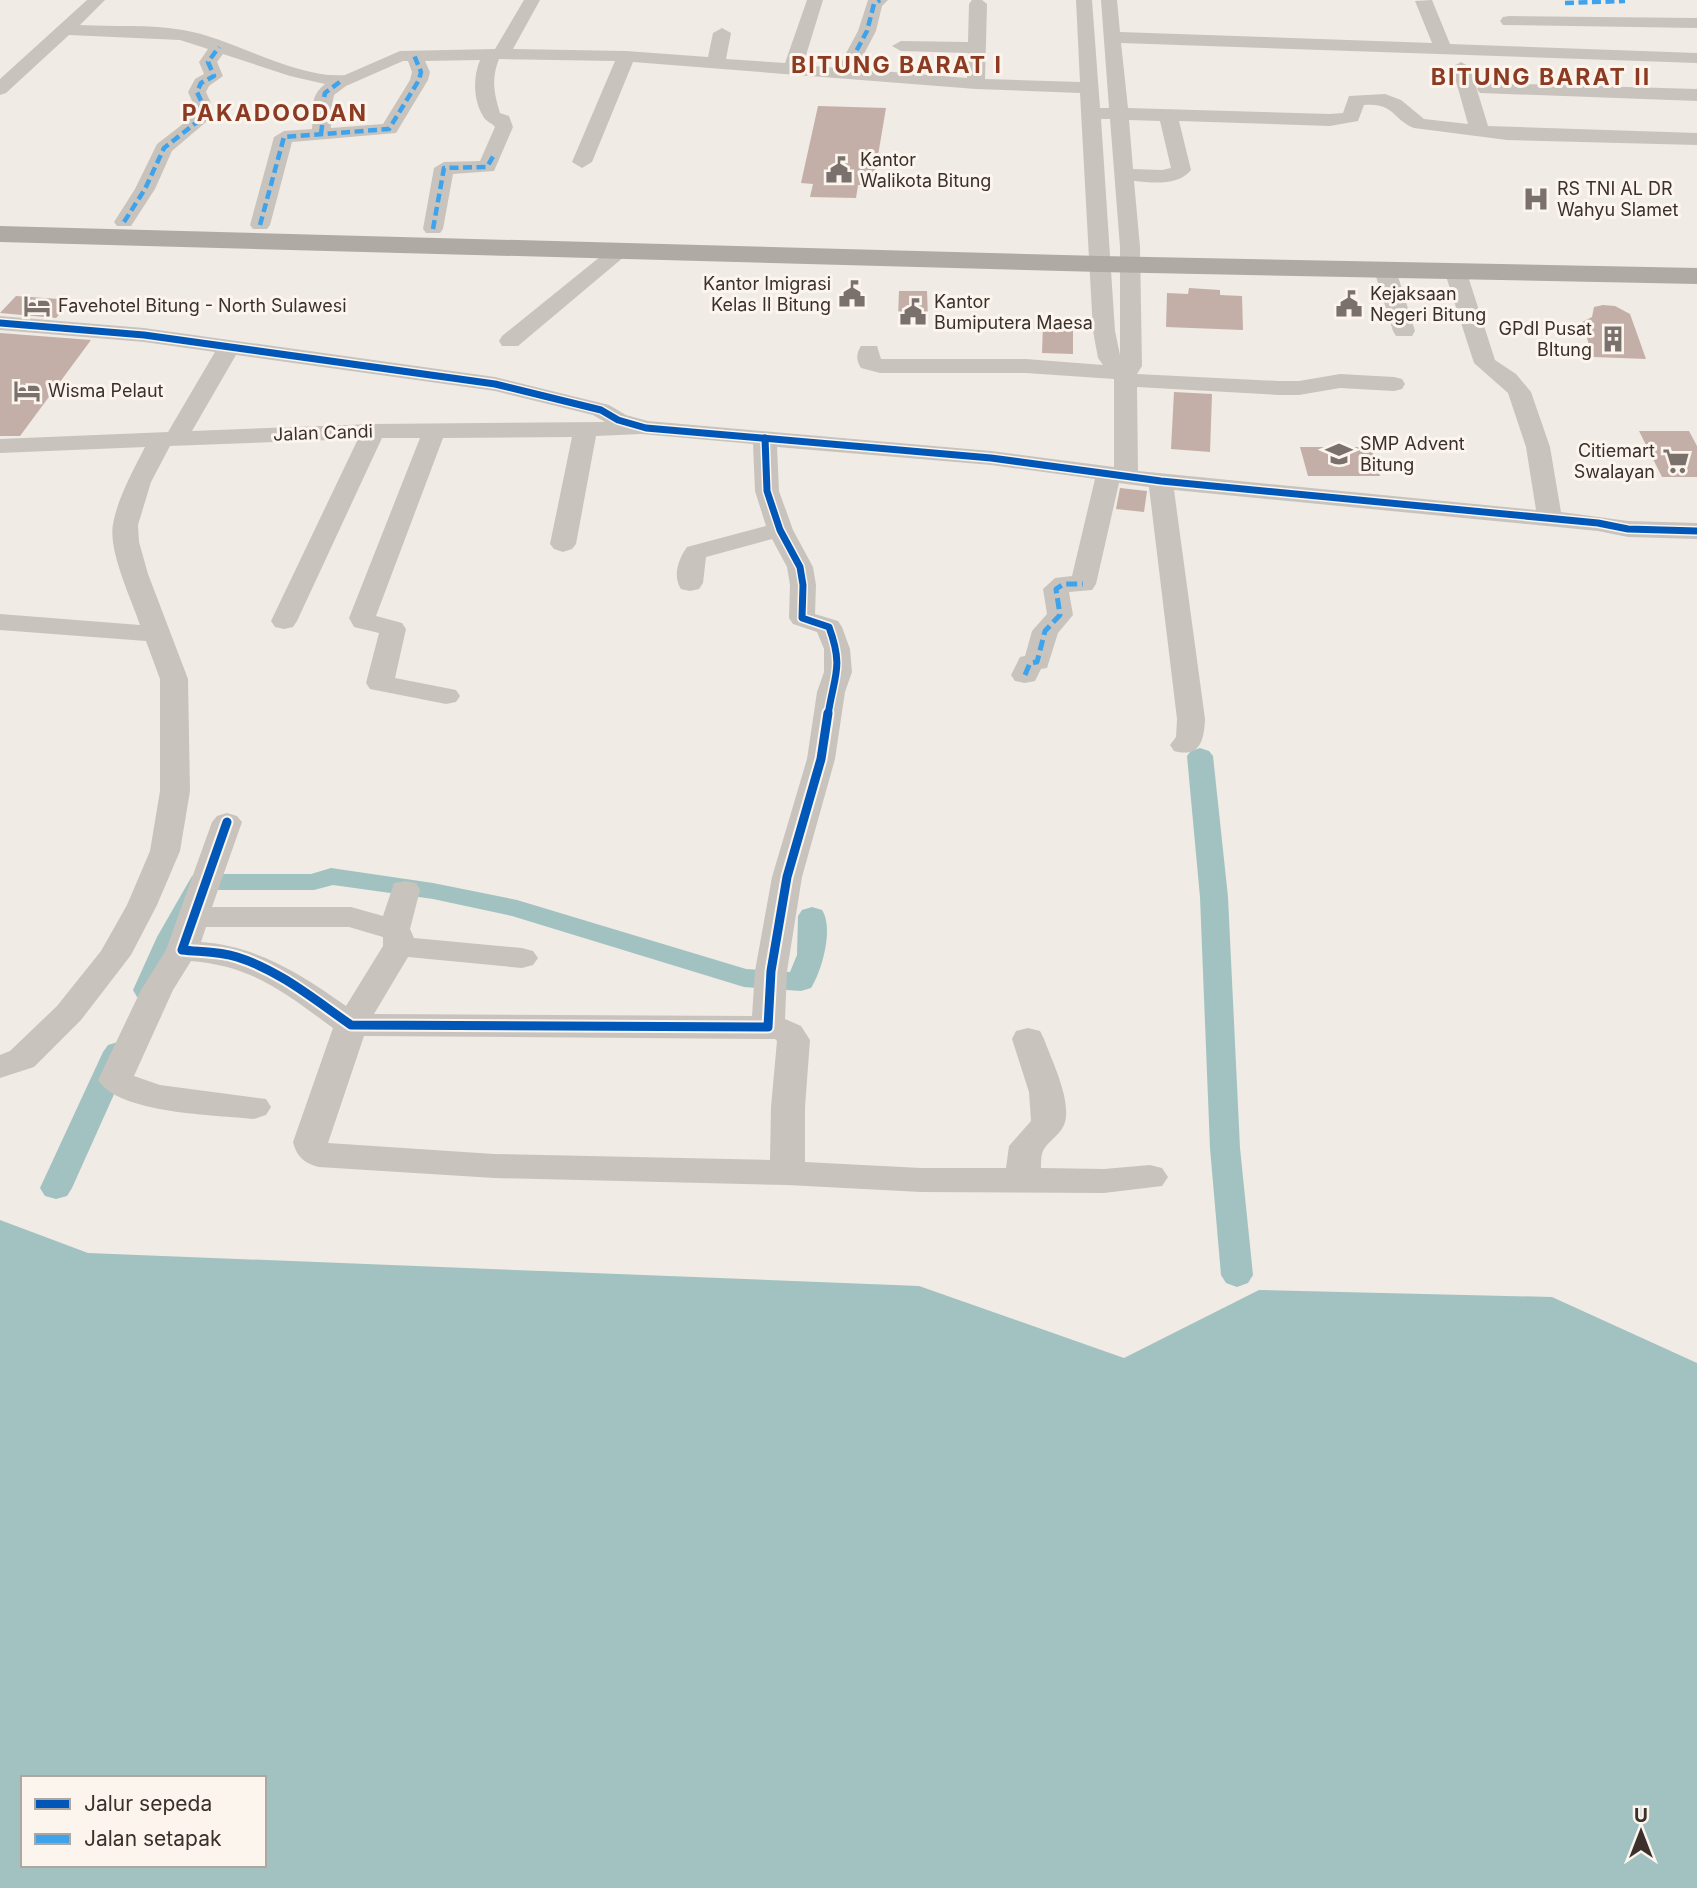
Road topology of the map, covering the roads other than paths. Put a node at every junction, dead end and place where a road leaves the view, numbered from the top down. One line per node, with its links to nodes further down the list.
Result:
1 (97, 0): 16 (street)
2 (532, 0): 23 (street)
3 (815, 0): 31 (street)
4 (880, 0): 32 (street)
5 (1084, 0): 35 (street)
6 (1109, 0): 18 (street)
7 (1424, 1): 21 (street)
8 (1623, 1): 9 (street); 10 (street)
9 (1645, 2)
10 (1565, 3)
11 (978, 4): 22 (street)
12 (1665, 5): 14 (street)
13 (1593, 22): 14 (street); 26 (street); 30 (street)
14 (1675, 23): 15 (street); 27 (street)
15 (1697, 23)
16 (67, 30): 20 (street); 36 (street)
17 (722, 33): 28 (street)
18 (1111, 37): 21 (street); 40 (street)
19 (901, 46): 22 (street)
20 (219, 47): 33 (street); 49 (street)
21 (1442, 47): 30 (street)
22 (977, 48): 34 (street)
23 (496, 54): 24 (street); 25 (street); 51 (street)
24 (414, 55): 33 (street); 43 (street)
25 (626, 56): 28 (street); 46 (street)
26 (1614, 56): 27 (street); 30 (street)
27 (1695, 61)
28 (716, 63): 31 (street)
29 (1461, 67): 42 (street)
30 (1577, 69): 37 (street); 38 (street); 44 (street)
31 (792, 70): 32 (street)
32 (844, 74): 34 (street)
33 (341, 81): 43 (street)
34 (976, 84): 35 (street)
35 (1088, 88): 39 (street)
36 (0, 89)
37 (1486, 89)
38 (1697, 95)
39 (1089, 113): 40 (street); 54 (street)
40 (1118, 114): 41 (street); 47 (street)
41 (1168, 116): 42 (street); 47 (street)
42 (1480, 132): 44 (street)
43 (321, 134): 50 (street)
44 (1615, 137): 45 (street)
45 (1697, 139)
46 (582, 162)
47 (1125, 174): 55 (street)
48 (0, 219): 49 (highway)
49 (124, 222): 50 (highway)
50 (260, 225): 51 (highway)
51 (433, 229): 54 (highway)
52 (0, 234): 53 (highway)
53 (618, 252): 54 (highway); 65 (street)
54 (1099, 255): 55 (highway); 61 (street)
55 (1130, 256): 57 (highway); 58 (highway); 62 (street)
56 (1697, 260): 57 (highway)
57 (1497, 263): 59 (highway); 60 (highway)
58 (1385, 270): 59 (highway); 64 (street)
59 (1455, 270): 79 (street)
60 (1697, 276)
61 (1102, 309): 62 (street); 68 (street)
62 (1129, 310): 68 (street)
63 (0, 323): 66 (street)
64 (1404, 331)
65 (510, 341)
66 (229, 346): 70 (street); 75 (street)
67 (869, 351): 68 (street)
68 (1126, 375): 69 (street); 77 (street)
69 (1394, 384)
70 (646, 428): 71 (street, Jalan Candi); 74 (street)
71 (584, 430): 73 (street, Jalan Candi); 84 (street)
72 (373, 431): 73 (street, Jalan Candi); 75 (street, Jalan Candi); 86 (street)
73 (434, 431): 90 (street)
74 (765, 438): 77 (street); 82 (street)
75 (169, 440): 76 (street, Jalan Candi); 88 (street)
76 (0, 446)
77 (1117, 475): 78 (street); 89 (street)
78 (1161, 481): 79 (street); 91 (street)
79 (1550, 518): 81 (street)
80 (1697, 518): 81 (street)
81 (1598, 523): 83 (street)
82 (780, 530): 85 (street); 99 (street)
83 (1697, 531)
84 (563, 544)
85 (690, 583)
86 (284, 621)
87 (0, 622): 88 (street)
88 (159, 634): 101 (street)
89 (1025, 675)
90 (446, 696)
91 (1184, 745)
92 (227, 822): 94 (street)
93 (405, 890): 95 (street)
94 (194, 917): 95 (street); 96 (street)
95 (396, 938): 97 (street); 98 (street)
96 (182, 950): 98 (street); 102 (street)
97 (522, 958)
98 (351, 1025): 99 (street); 103 (street)
99 (768, 1027): 103 (street)
100 (1028, 1039): 105 (street)
101 (0, 1067)
102 (254, 1107)
103 (786, 1173): 105 (street)
104 (1150, 1177): 105 (street)
105 (1022, 1180)

